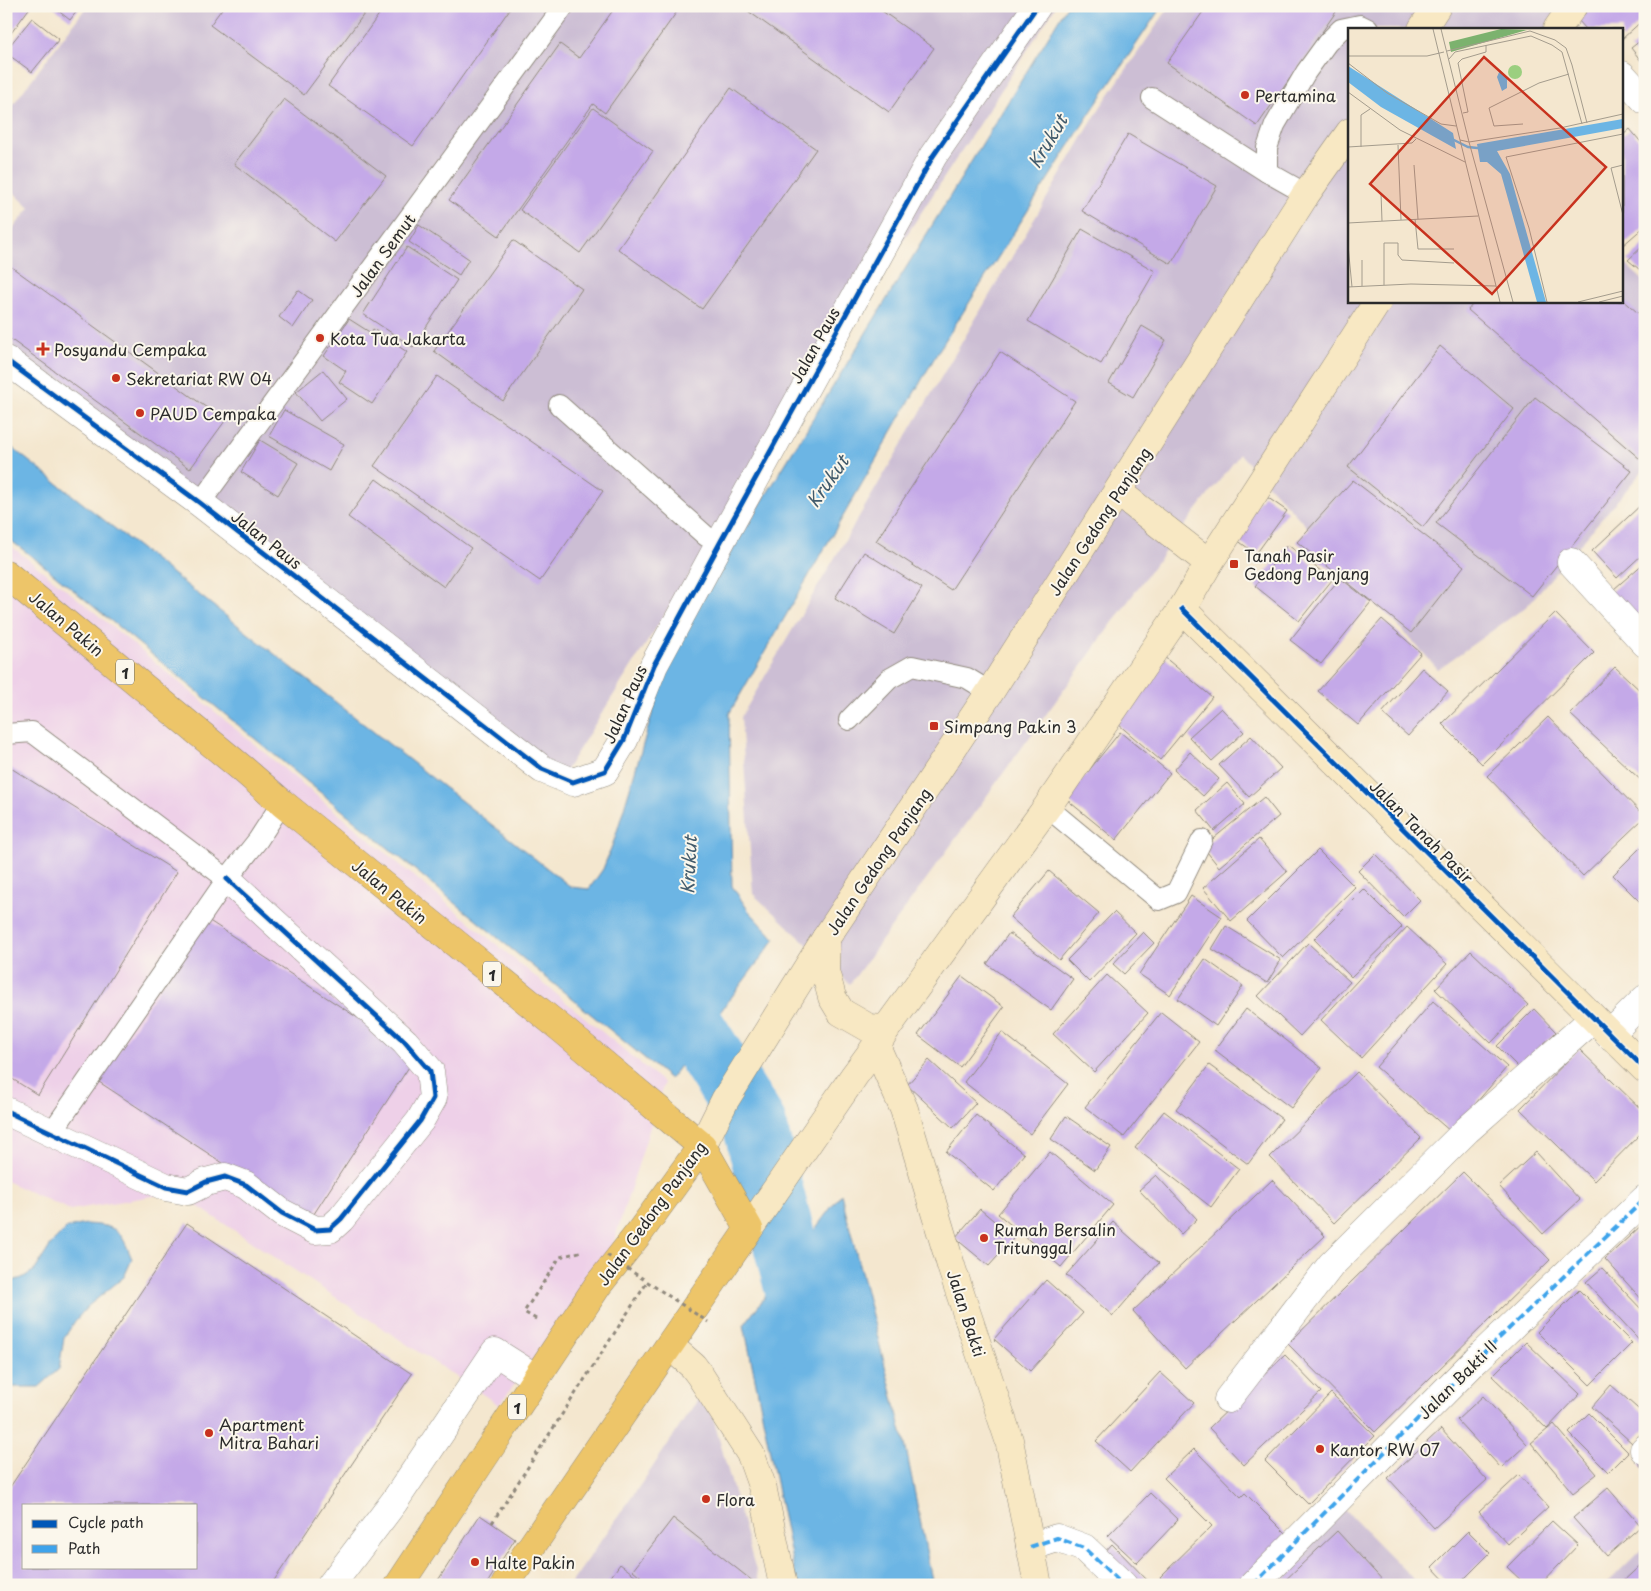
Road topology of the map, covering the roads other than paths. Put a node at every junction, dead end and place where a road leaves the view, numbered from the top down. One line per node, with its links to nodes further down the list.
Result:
1 (564, 6): 16 (lane, Jalan Semut)
2 (1037, 6): 17 (street, Jalan Paus)
3 (1437, 6): 5 (main road)
4 (1366, 28): 10 (lane)
5 (1423, 28)
6 (1624, 77): 8 (street)
7 (1152, 98): 10 (lane)
8 (1645, 100)
9 (1348, 135): 11 (main road, Jalan Gedong Panjang)
10 (1267, 172): 11 (lane)
11 (1306, 194): 15 (main road, Jalan Gedong Panjang)
12 (1377, 302): 19 (main road)
13 (6, 360): 16 (street, Jalan Paus)
14 (559, 405): 17 (lane)
15 (1118, 492): 19 (main road); 23 (main road, Jalan Gedong Panjang)
16 (200, 503): 17 (street, Jalan Paus)
17 (720, 543)
18 (1571, 562): 22 (street)
19 (1209, 563): 21 (main road)
20 (6, 574): 26 (highway, Jalan Pakin / 1)
21 (1182, 609): 27 (main road); 32 (main road, Jalan Tanah Pasir)
22 (1645, 643)
23 (990, 692): 24 (lane); 30 (main road, Jalan Gedong Panjang)
24 (850, 720)
25 (6, 734): 29 (lane)
26 (282, 803): 29 (lane); 37 (highway, Jalan Pakin / 1)
27 (1047, 808): 28 (lane); 33 (main road)
28 (1202, 840)
29 (227, 879): 36 (lane); 36 (street)
30 (826, 938): 33 (main road); 37 (main road, Jalan Gedong Panjang)
31 (1645, 999): 32 (street)
32 (1601, 1027): 34 (main road, Jalan Tanah Pasir); 42 (street)
33 (881, 1038): 39 (main road); 43 (main road, Jalan Bakti)
34 (1645, 1069)
35 (6, 1111): 36 (street)
36 (52, 1132)
37 (702, 1146): 39 (highway, Jalan Pakin / 1); 41 (highway, Jalan Gedong Panjang / 1)
38 (1645, 1199): 50 (street, Jalan Bakti II)
39 (755, 1220): 40 (highway)
40 (670, 1346): 46 (highway); 47 (main road)
41 (536, 1378): 44 (street); 45 (highway, Jalan Gedong Panjang / 1)
42 (1228, 1399)
43 (1030, 1546): 48 (main road, Jalan Bakti); 49 (street)
44 (331, 1585)
45 (399, 1585)
46 (505, 1585)
47 (783, 1585)
48 (1038, 1585)
49 (1123, 1585)
50 (1253, 1585)

